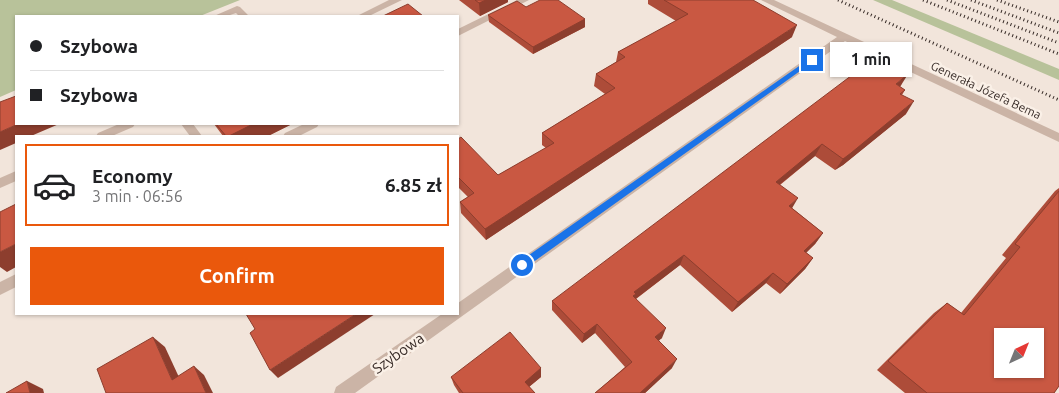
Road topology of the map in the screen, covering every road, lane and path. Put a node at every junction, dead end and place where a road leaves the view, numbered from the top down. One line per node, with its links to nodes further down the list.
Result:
1 (397, 0): 6 (street)
2 (524, 0): 7 (street)
3 (766, 0): 8 (street, Generała Józefa Bema)
4 (222, 15): 5 (street)
5 (243, 15)
6 (364, 15)
7 (459, 32)
8 (844, 37): 13 (street, Generała Józefa Bema); 18 (street)
9 (127, 125): 11 (street)
10 (311, 125): 12 (street)
11 (104, 135)
12 (291, 135)
13 (1059, 138)
14 (15, 176): 15 (street)
15 (0, 183)
16 (15, 281): 17 (street)
17 (0, 289)
18 (459, 310)
19 (453, 315): 20 (street, Szybowa)
20 (342, 393)

